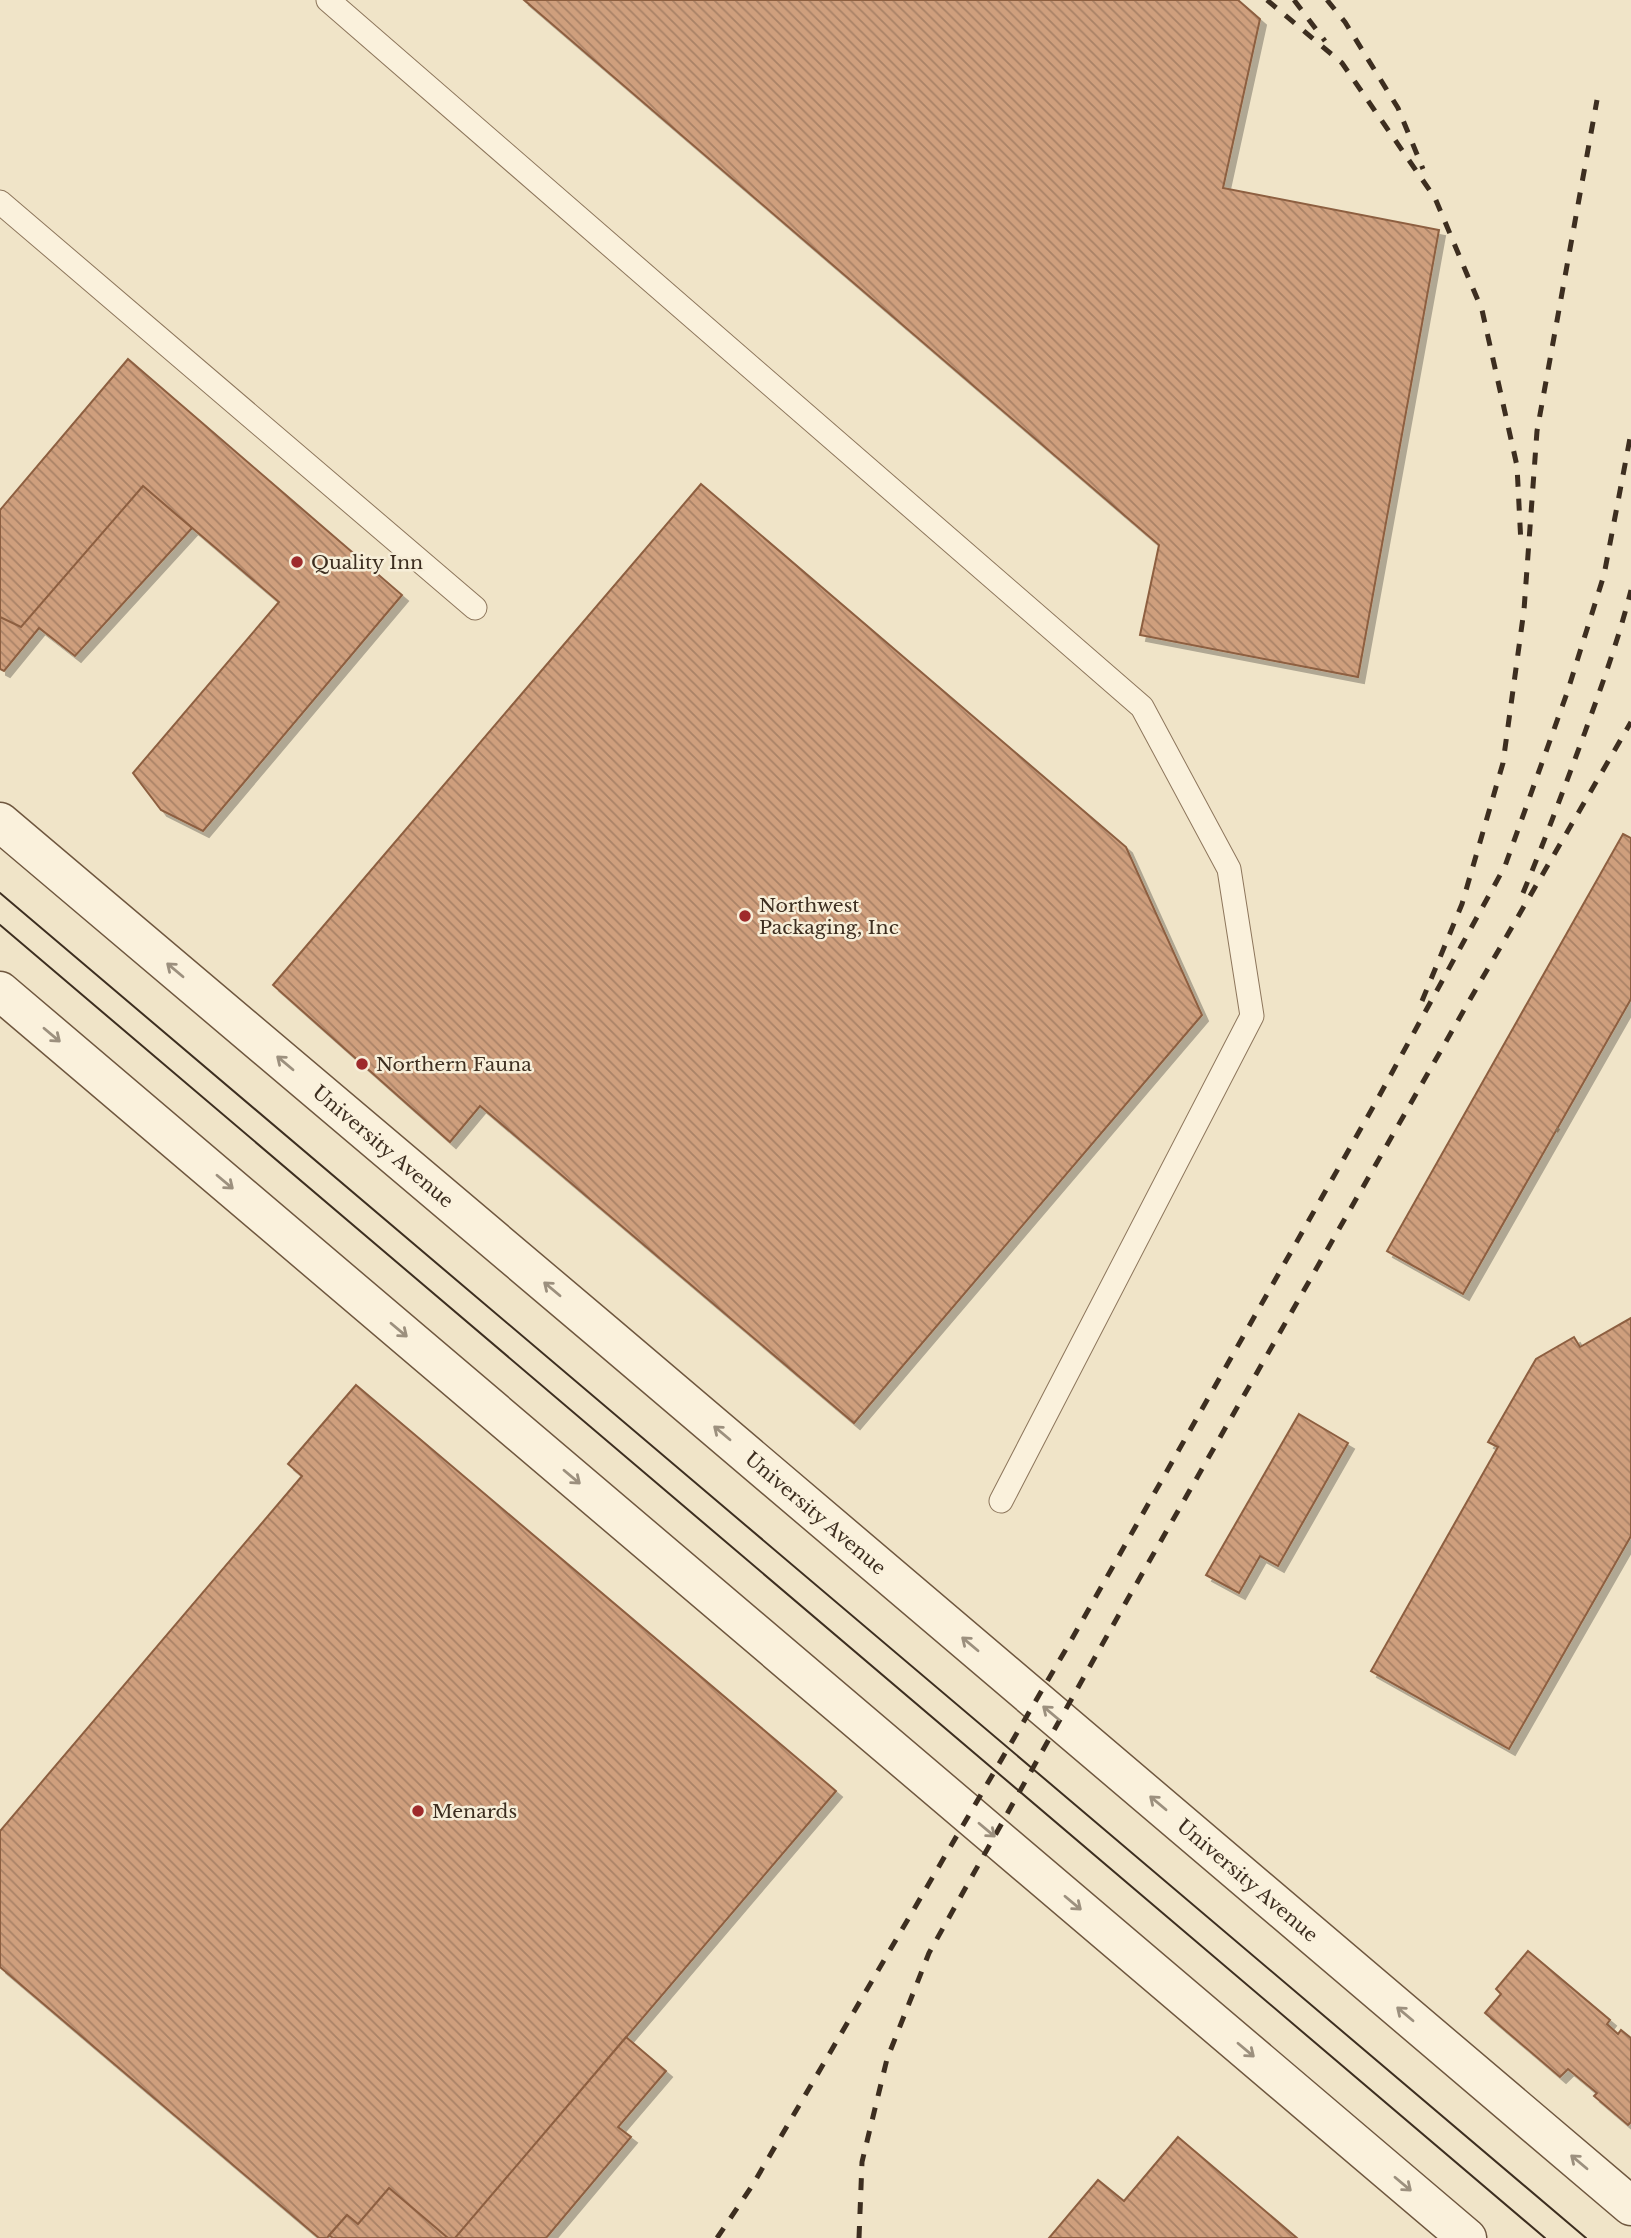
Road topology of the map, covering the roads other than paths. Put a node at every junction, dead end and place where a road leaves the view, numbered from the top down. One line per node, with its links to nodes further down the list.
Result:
1 (328, 0): 6 (lane)
2 (0, 202): 3 (lane)
3 (475, 608)
4 (0, 822): 7 (main road, University Avenue, one-way to 4)
5 (0, 991): 8 (main road, one-way to 8)
6 (1001, 1501)
7 (1631, 2206)
8 (1467, 2238)

